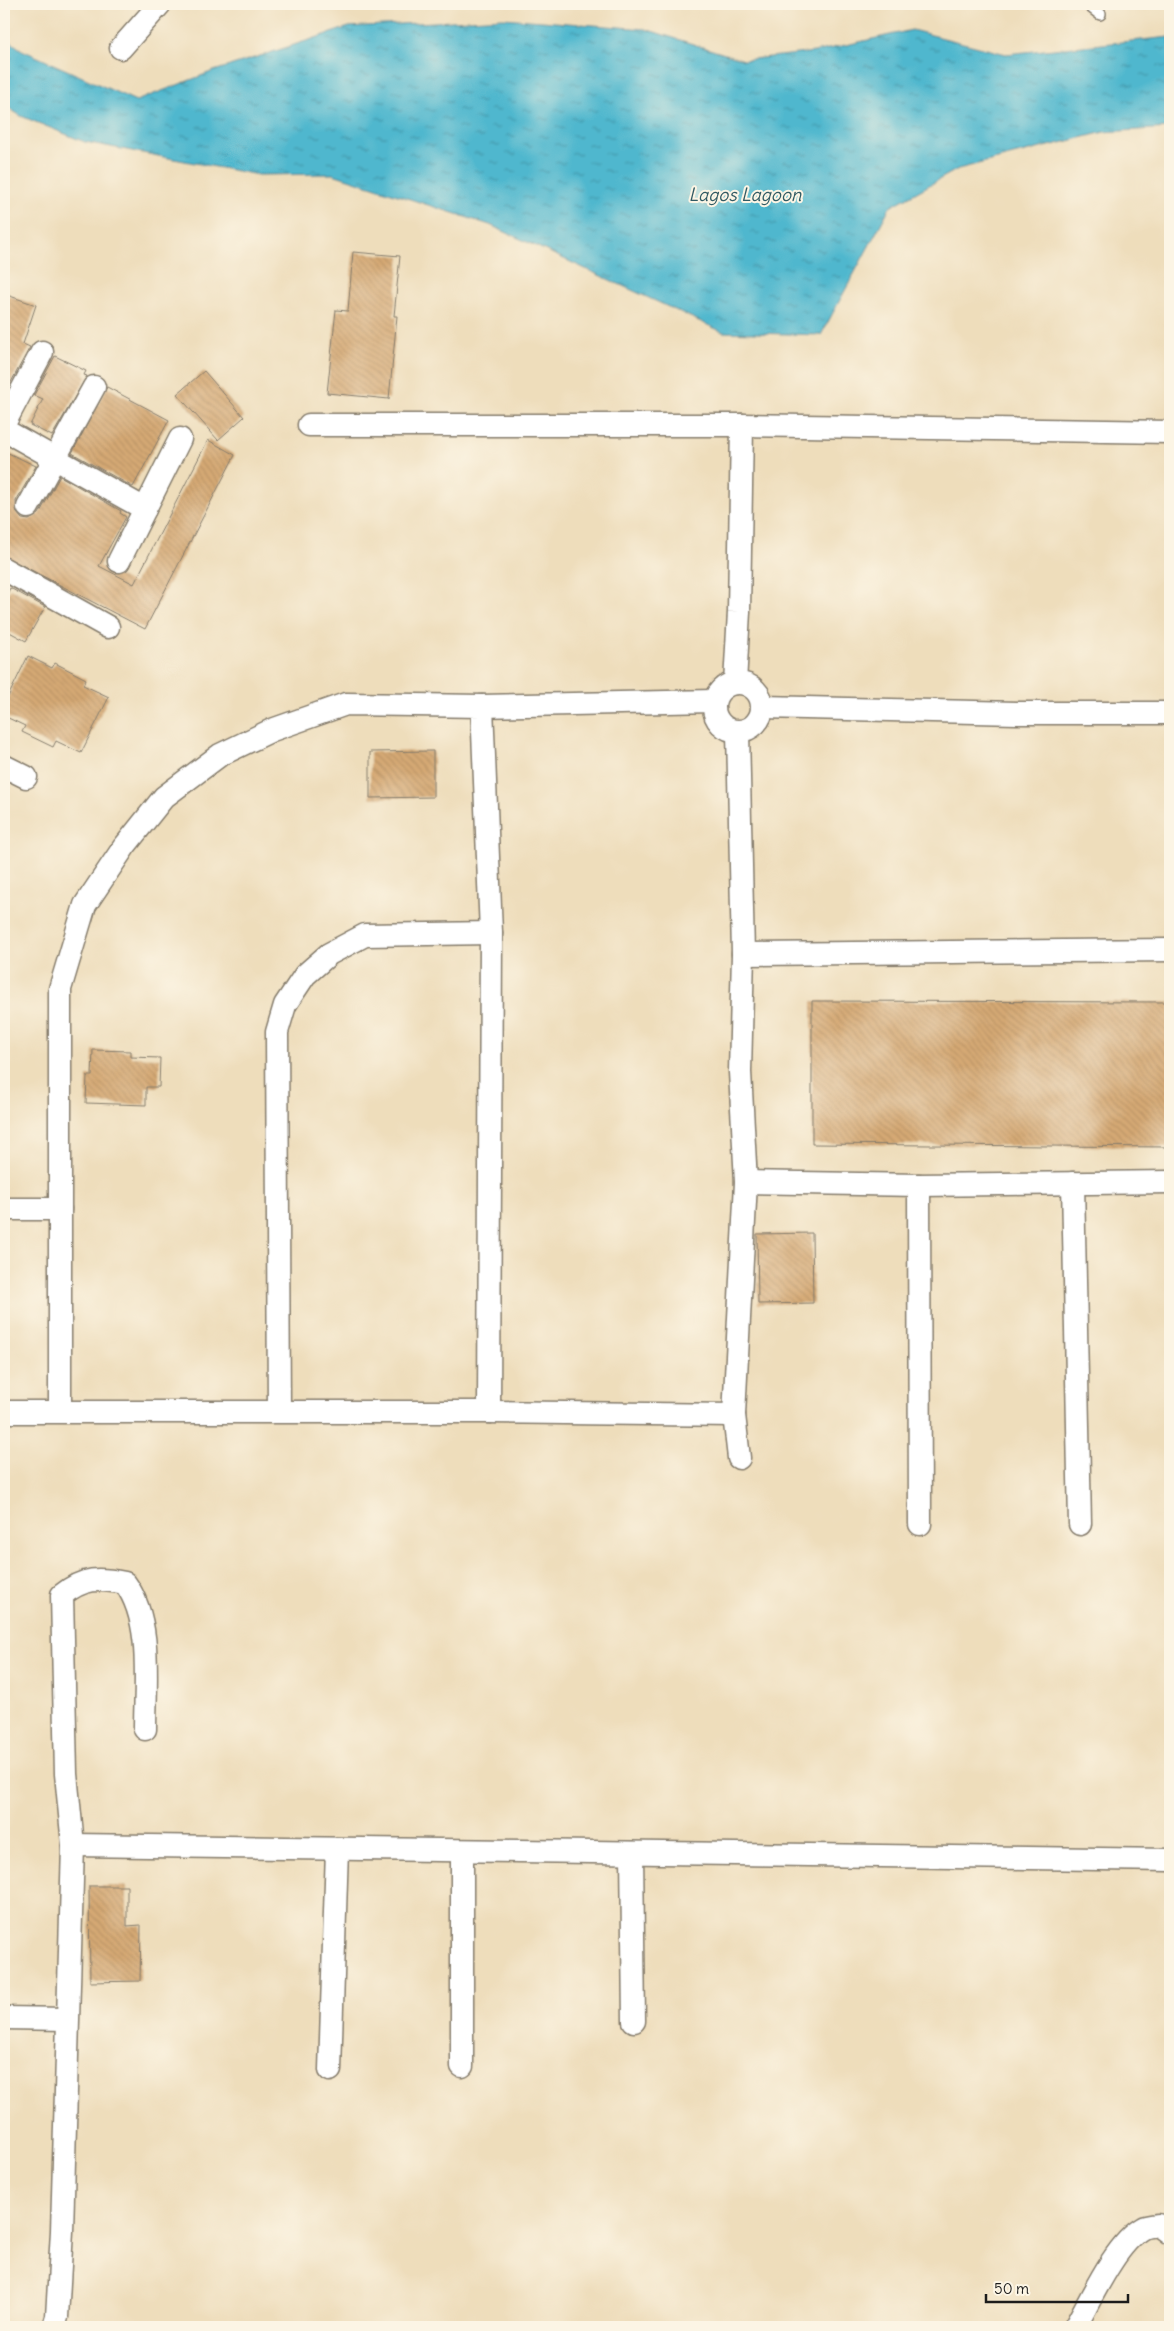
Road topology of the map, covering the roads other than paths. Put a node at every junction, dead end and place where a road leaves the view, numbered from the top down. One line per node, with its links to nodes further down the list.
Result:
1 (160, 4): 4 (street)
2 (1087, 4): 3 (lane)
3 (1100, 14)
4 (121, 48)
5 (42, 352): 7 (street)
6 (94, 387): 13 (street)
7 (4, 424)
8 (309, 425): 9 (street)
9 (742, 425): 11 (street); 19 (street)
10 (4, 430): 13 (street)
11 (1170, 432)
12 (180, 439): 15 (street)
13 (55, 460): 14 (street); 15 (street)
14 (28, 506)
15 (145, 509): 16 (street)
16 (119, 561)
17 (4, 569): 18 (street)
18 (108, 627)
19 (735, 683): 20 (street); 22 (street)
20 (714, 701): 21 (street); 24 (street)
21 (482, 706): 27 (street); 35 (street)
22 (763, 707): 23 (street); 24 (street)
23 (1170, 713)
24 (738, 732): 29 (street)
25 (4, 766): 26 (street)
26 (26, 777)
27 (491, 933): 37 (street); 39 (street)
28 (1170, 950): 29 (street)
29 (743, 954): 30 (street)
30 (746, 1182): 33 (street); 40 (street)
31 (1170, 1182): 32 (street)
32 (1073, 1183): 33 (street); 43 (street)
33 (919, 1185): 42 (street)
34 (4, 1209): 35 (street)
35 (60, 1209): 36 (street)
36 (60, 1411): 37 (street); 38 (street)
37 (280, 1411): 39 (street)
38 (4, 1412)
39 (489, 1412): 40 (street)
40 (734, 1415): 41 (street)
41 (739, 1458)
42 (920, 1524)
43 (1080, 1524)
44 (145, 1728): 45 (street)
45 (74, 1845): 46 (street); 51 (street)
46 (337, 1849): 47 (street); 54 (street)
47 (462, 1850): 48 (street); 53 (street)
48 (632, 1853): 49 (street); 52 (street)
49 (1170, 1860)
50 (4, 2018): 51 (street)
51 (67, 2019): 56 (street)
52 (634, 2021)
53 (462, 2066)
54 (330, 2070)
55 (1170, 2234): 57 (street)
56 (54, 2327)
57 (1075, 2327)

